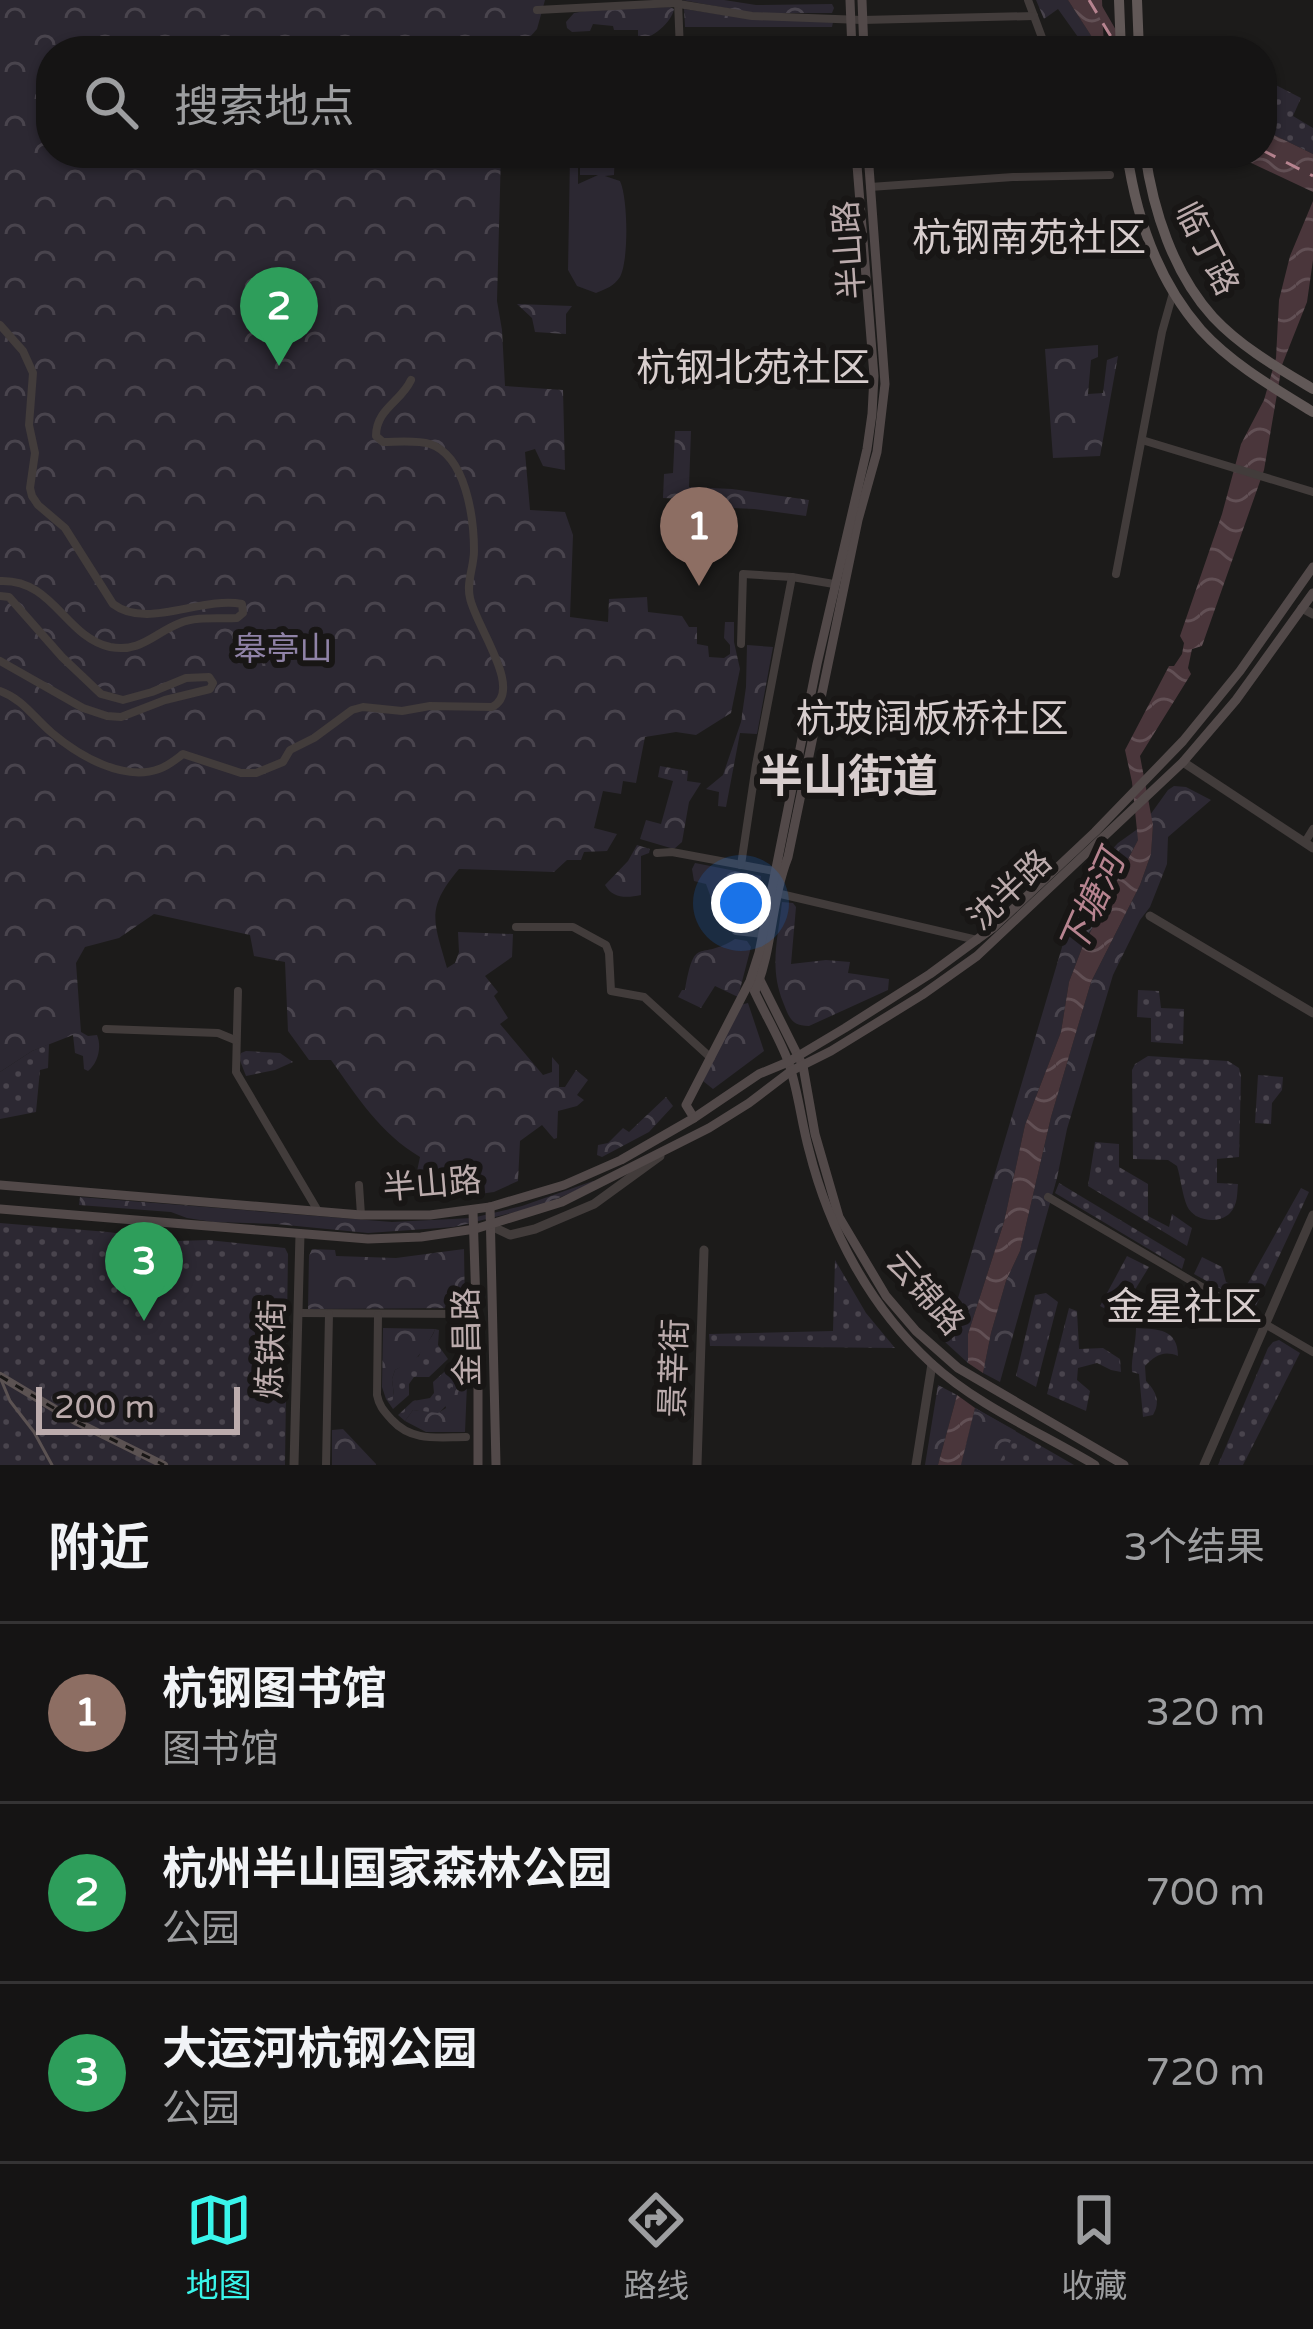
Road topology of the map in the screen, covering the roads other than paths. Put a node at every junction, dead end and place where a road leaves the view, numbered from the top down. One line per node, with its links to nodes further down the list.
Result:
1 (850, 0): 9 (main road)
2 (862, 0): 9 (main road)
3 (1028, 0): 8 (street)
4 (1120, 0): 14 (main road)
5 (1137, 0): 15 (main road)
6 (678, 2): 7 (street); 9 (street); 10 (street)
7 (537, 10)
8 (1034, 16): 9 (street); 13 (street)
9 (856, 19): 11 (main road); 12 (main road)
10 (679, 36)
11 (854, 36)
12 (860, 36)
13 (1041, 36)
14 (1121, 36)
15 (1138, 36)
16 (857, 168): 33 (main road, 半山路)
17 (869, 168): 21 (main road, 半山路)
18 (1129, 168): 22 (main road, 临丁路)
19 (1147, 168): 25 (main road, 临丁路)
20 (1110, 175): 21 (street)
21 (870, 188): 47 (main road, 半山路)
22 (1174, 289): 26 (main road, 临丁路); 27 (street)
23 (0, 325): 32 (street)
24 (411, 380): 40 (street)
25 (1313, 388)
26 (1313, 412)
27 (1142, 440): 28 (street); 30 (street)
28 (1313, 492)
29 (1313, 567): 52 (main road, 沈半路)
30 (1116, 574)
31 (792, 577): 33 (street); 38 (street); 45 (street)
32 (0, 580)
33 (834, 584): 46 (main road, 半山路)
34 (1313, 593): 36 (main road, 沈半路)
35 (0, 596): 39 (street)
36 (1302, 608): 37 (street); 41 (main road, 沈半路)
37 (1313, 614)
38 (741, 644)
39 (0, 661)
40 (0, 691)
41 (1184, 762): 43 (street); 59 (main road, 沈半路)
42 (1313, 829): 43 (street)
43 (1309, 845)
44 (657, 853): 45 (street)
45 (741, 866): 46 (street)
46 (775, 871): 47 (main road, 半山路)
47 (774, 893): 51 (main road, 半山路); 52 (street); 53 (main road, 半山路)
48 (1150, 916): 55 (street)
49 (516, 927): 58 (street)
50 (736, 931): 51 (street)
51 (764, 934): 53 (main road, 半山路)
52 (976, 940): 59 (main road, 沈半路)
53 (754, 981): 58 (main road, 半山路); 59 (main road)
54 (238, 991): 57 (street)
55 (1313, 1013)
56 (106, 1029): 57 (street)
57 (236, 1040): 67 (street)
58 (711, 1058): 60 (main road, 半山路)
59 (795, 1064): 60 (main road, 沈半路); 61 (main road, 沈半路); 81 (main road, 云锦路); 90 (main road, 云锦路)
60 (694, 1118): 65 (main road, 半山路)
61 (674, 1146): 71 (main road, 半山路)
62 (0, 1185): 67 (main road, 半山路)
63 (359, 1185): 69 (street)
64 (1048, 1197): 79 (street)
65 (490, 1208): 68 (main road, 半山路); 71 (main road, 金昌路)
66 (0, 1209): 73 (main road, 半山路)
67 (318, 1211): 69 (main road, 半山路)
68 (473, 1211): 69 (main road, 半山路); 72 (main road, 金昌路)
69 (361, 1215)
70 (1313, 1215): 79 (street)
71 (491, 1226): 72 (main road, 半山路); 86 (main road, 金昌路)
72 (475, 1229): 73 (main road, 半山路); 85 (main road, 金昌路)
73 (300, 1234): 75 (street, 炼铁街)
74 (704, 1250): 87 (street, 景莘街)
75 (298, 1313): 76 (street); 83 (street, 炼铁街)
76 (329, 1314): 78 (street); 84 (street)
77 (464, 1314): 78 (street)
78 (378, 1315): 82 (street)
79 (1265, 1324): 80 (street); 91 (street)
80 (1313, 1352)
81 (932, 1364): 88 (street); 89 (main road, 云锦路)
82 (466, 1437)
83 (294, 1465)
84 (326, 1465)
85 (478, 1465)
86 (496, 1465)
87 (697, 1465)
88 (916, 1465)
89 (1094, 1465)
90 (1124, 1465)
91 (1204, 1465)

